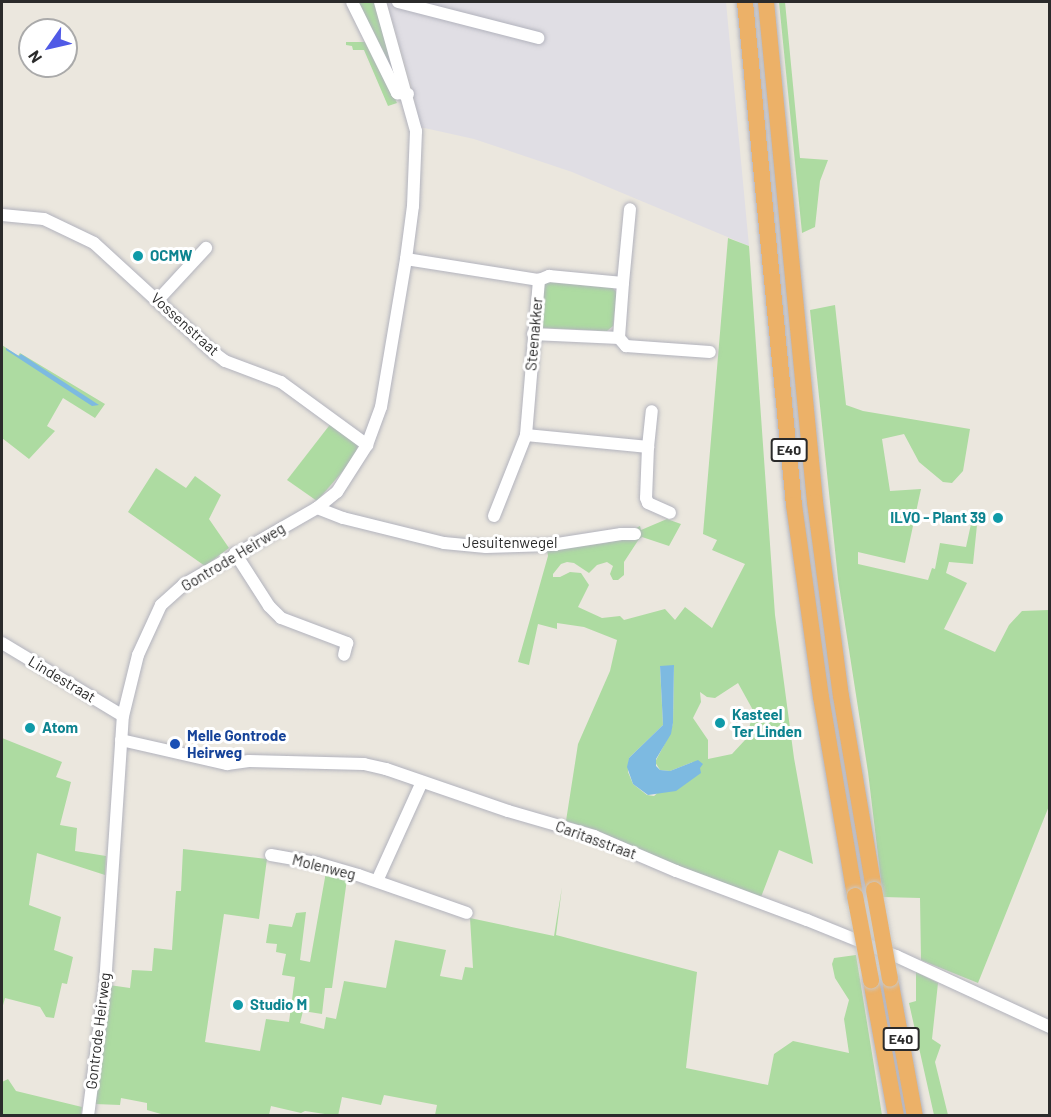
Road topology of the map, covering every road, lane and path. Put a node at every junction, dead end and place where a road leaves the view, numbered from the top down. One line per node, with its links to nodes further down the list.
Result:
1 (352, 2): 7 (street)
2 (380, 2): 7 (street, Gontrode Heirweg)
3 (398, 2): 6 (street)
4 (745, 2): 35 (highway, E40, bridge)
5 (766, 2): 40 (highway, E40, bridge)
6 (538, 38)
7 (408, 94): 11 (street, Gontrode Heirweg)
8 (630, 209): 13 (street)
9 (2, 215): 14 (street, Vossenstraat)
10 (206, 248): 14 (street)
11 (406, 259): 12 (street, Steenakker); 20 (street, Gontrode Heirweg)
12 (539, 280): 13 (street); 15 (street, Steenakker)
13 (623, 283): 16 (street)
14 (159, 300): 20 (street, Vossenstraat)
15 (533, 334): 16 (street); 19 (street, Steenakker)
16 (622, 342): 17 (street)
17 (710, 352)
18 (652, 411): 21 (street)
19 (526, 435): 21 (street); 24 (street, Steenakker)
20 (367, 445): 22 (street, Gontrode Heirweg)
21 (648, 447): 23 (street)
22 (317, 508): 25 (street, Jesuitenwegel); 26 (street, Gontrode Heirweg)
23 (670, 513)
24 (494, 516)
25 (636, 534)
26 (235, 553): 28 (street); 29 (street, Gontrode Heirweg)
27 (2, 643): 29 (street, Lindestraat)
28 (344, 655)
29 (123, 716): 30 (street, Gontrode Heirweg)
30 (121, 740): 31 (street, Caritasstraat); 37 (street, Gontrode Heirweg)
31 (422, 782): 33 (street, Molenweg); 36 (street, Caritasstraat)
32 (271, 855): 33 (street, Molenweg)
33 (377, 881): 34 (street, Molenweg)
34 (467, 913)
35 (874, 999): 38 (highway); 39 (highway, E40)
36 (1050, 1027)
37 (88, 1116)
38 (886, 1116)
39 (896, 1116)
40 (915, 1116)

